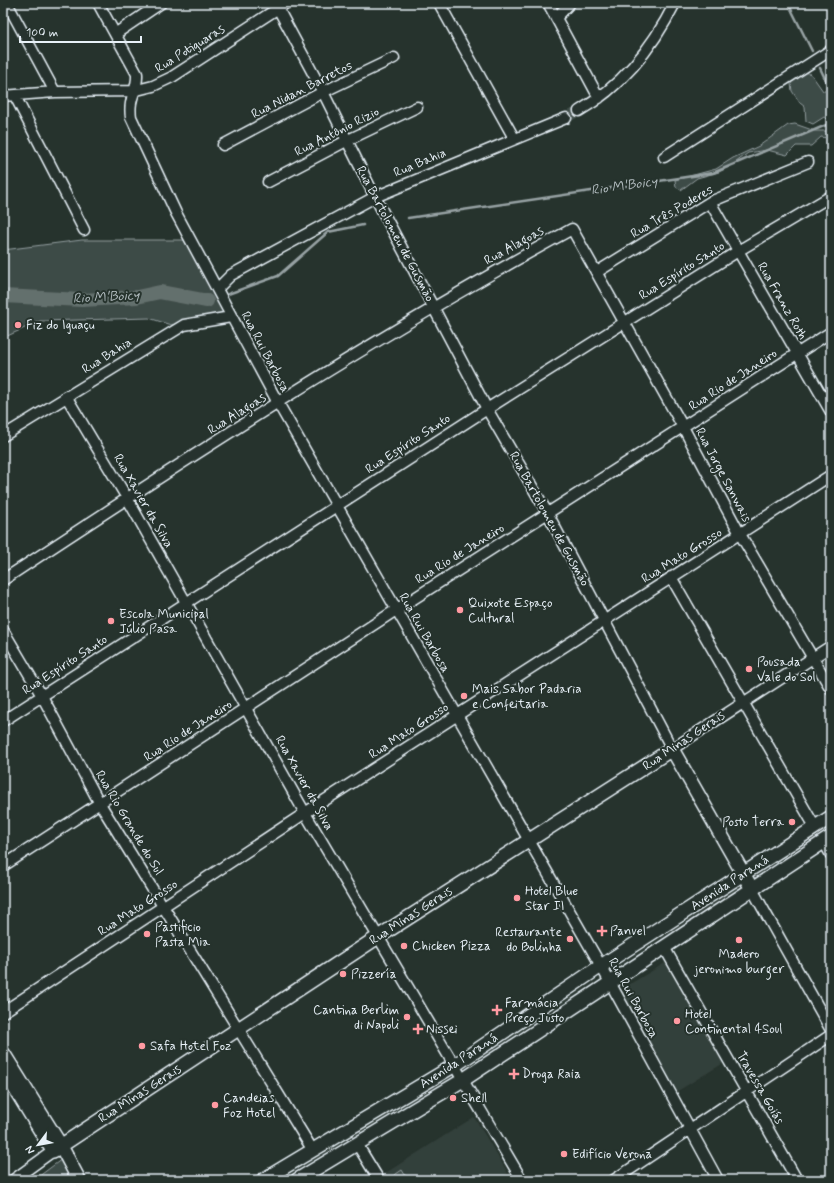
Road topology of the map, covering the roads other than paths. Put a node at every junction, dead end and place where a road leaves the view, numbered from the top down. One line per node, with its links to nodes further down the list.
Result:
1 (7, 3): 14 (street)
2 (98, 3): 10 (street, Rua Rui Barbosa)
3 (161, 3): 10 (street)
4 (439, 3): 22 (street)
5 (548, 3): 9 (street)
6 (570, 3): 9 (street)
7 (675, 3): 18 (street)
8 (280, 5): 13 (street, Rua Potiguaras); 15 (street, Rua Bartolomeu de Gusmão)
9 (556, 18): 18 (street)
10 (115, 34): 13 (street, Rua Rui Barbosa)
11 (831, 50): 25 (street)
12 (394, 58): 15 (street, Rua Nidan Barretos)
13 (133, 91): 14 (street, Rua Potiguaras); 35 (street, Rua Rui Barbosa)
14 (55, 92): 17 (street, Rua Potiguaras)
15 (324, 92): 23 (street, Rua Bartolomeu de Gusmão); 24 (street, Rua Nidan Barretos)
16 (3, 96): 17 (street, Rua Potiguaras)
17 (15, 96): 32 (street)
18 (599, 98): 20 (street)
19 (417, 107): 23 (street, Rua Antônio Rizio)
20 (579, 111)
21 (562, 120): 22 (street, Rua Bahia)
22 (514, 138): 29 (street, Rua Bahia)
23 (348, 140): 27 (street, Rua Antônio Rizio); 29 (street, Rua Bartolomeu de Gusmão)
24 (223, 146)
25 (664, 156)
26 (808, 162): 30 (street, Rua Três Poderes)
27 (268, 182)
28 (831, 196): 33 (street, Rua Espírito Santo)
29 (375, 197): 35 (street, Rua Bahia); 36 (street, Rua Bartolomeu de Gusmão)
30 (710, 202): 33 (street, Rua Franz Roth); 34 (street, Rua Três Poderes)
31 (572, 229): 34 (street, Rua Jorge Sanwais); 36 (street, Rua Alagoas)
32 (84, 230)
33 (738, 251): 38 (street, Rua Espírito Santo); 40 (street, Rua Franz Roth)
34 (597, 272): 38 (street, Rua Jorge Sanwais)
35 (217, 289): 37 (street, Rua Rui Barbosa)
36 (434, 307): 42 (street, Rua Alagoas); 43 (street, Rua Bartolomeu de Gusmão)
37 (232, 317): 41 (street, Rua Bahia); 42 (street, Rua Rui Barbosa)
38 (625, 323): 43 (street, Rua Espírito Santo); 45 (street, Rua Jorge Sanwais)
39 (831, 332): 40 (street, Rua Rio de Janeiro)
40 (797, 354): 44 (street, Rua Franz Roth); 45 (street, Rua Rio de Janeiro)
41 (66, 396): 46 (street, Rua Bahia); 48 (street, Rua Xavier da Silva)
42 (278, 403): 48 (street, Rua Alagoas); 49 (street, Rua Rui Barbosa)
43 (487, 409): 49 (street, Rua Espírito Santo); 50 (street, Rua Bartolomeu de Gusmão)
44 (831, 412)
45 (683, 427): 50 (street, Rua Rio de Janeiro); 51 (street, Rua Jorge Sanwais)
46 (3, 436)
47 (831, 475): 51 (street, Rua Mato Grosso)
48 (127, 498): 53 (street, Rua Alagoas); 54 (street, Rua Xavier da Silva)
49 (337, 505): 54 (street, Rua Espírito Santo); 55 (street, Rua Rui Barbosa)
50 (548, 514): 55 (street, Rua Rio de Janeiro); 56 (street, Rua Bartolomeu de Gusmão)
51 (740, 534): 52 (street, Rua Mato Grosso); 59 (street, Rua Jorge Sanwais)
52 (671, 577): 56 (street, Rua Mato Grosso); 62 (street)
53 (3, 580)
54 (187, 603): 61 (street, Rua Espírito Santo); 63 (street, Rua Xavier da Silva)
55 (396, 610): 63 (street, Rua Rio de Janeiro); 64 (street, Rua Rui Barbosa)
56 (605, 620): 64 (street, Rua Mato Grosso); 66 (street, Rua Bartolomeu de Gusmão)
57 (3, 630): 61 (street, Rua Rio Grande do Sul)
58 (831, 646): 59 (street, Rua Minas Gerais)
59 (813, 658): 60 (street, Rua Jorge Sanwais); 62 (street, Rua Minas Gerais)
60 (831, 689)
61 (42, 696): 65 (street, Rua Espírito Santo); 67 (street, Rua Rio Grande do Sul)
62 (744, 702): 66 (street, Rua Minas Gerais); 70 (street)
63 (247, 708): 67 (street, Rua Rio de Janeiro); 68 (street, Rua Xavier da Silva)
64 (457, 716): 68 (street, Rua Mato Grosso); 72 (street, Rua Rui Barbosa)
65 (3, 721)
66 (672, 749): 72 (main road, Rua Minas Gerais); 75 (main road, Rua Bartolomeu de Gusmão)
67 (100, 802): 74 (street, Rua Rio de Janeiro); 77 (street, Rua Rio Grande do Sul)
68 (305, 813): 77 (street, Rua Mato Grosso); 78 (street, Rua Xavier da Silva)
69 (831, 817): 70 (main road, Avenida Paraná)
70 (815, 827): 75 (main road, Avenida Paraná)
71 (827, 839): 73 (street); 76 (main road, Avenida Paraná)
72 (528, 842): 78 (main road, Rua Minas Gerais); 80 (street, Rua Rui Barbosa)
73 (831, 855)
74 (3, 866)
75 (744, 875): 76 (main road, Rua Bartolomeu de Gusmão); 80 (main road, Avenida Paraná)
76 (752, 889): 79 (main road, Avenida Paraná); 84 (street, Rua Bartolomeu de Gusmão)
77 (165, 907): 82 (street, Rua Mato Grosso); 83 (street, Rua Rio Grande do Sul)
78 (378, 938): 83 (main road, Rua Minas Gerais); 87 (street, Rua Xavier da Silva)
79 (664, 947): 81 (main road, Avenida Paraná); 90 (street, Travessa Goiás)
80 (601, 966): 81 (street, Rua Rui Barbosa); 87 (main road, Avenida Paraná)
81 (610, 984): 89 (main road, Avenida Paraná); 91 (street, Rua Rui Barbosa)
82 (3, 1012)
83 (238, 1029): 93 (main road, Rua Minas Gerais); 94 (street, Rua Rio Grande do Sul)
84 (831, 1030)
85 (831, 1035): 90 (street)
86 (3, 1053): 93 (main road)
87 (455, 1065): 89 (street, Rua Xavier da Silva); 94 (main road, Avenida Paraná)
88 (3, 1069): 93 (main road)
89 (463, 1080): 92 (main road, Avenida Paraná); 100 (street, Rua Xavier da Silva)
90 (746, 1091): 91 (street); 103 (street, Travessa Goiás)
91 (691, 1128): 101 (street); 102 (street, Rua Rui Barbosa)
92 (357, 1144): 95 (main road, Avenida Paraná); 99 (street)
93 (57, 1148): 96 (street, Rua Minas Gerais); 97 (main road)
94 (312, 1149): 98 (main road, Avenida Paraná)
95 (300, 1179)
96 (13, 1180)
97 (79, 1180)
98 (263, 1180)
99 (379, 1180)
100 (522, 1180)
101 (614, 1180)
102 (718, 1180)
103 (797, 1180)

